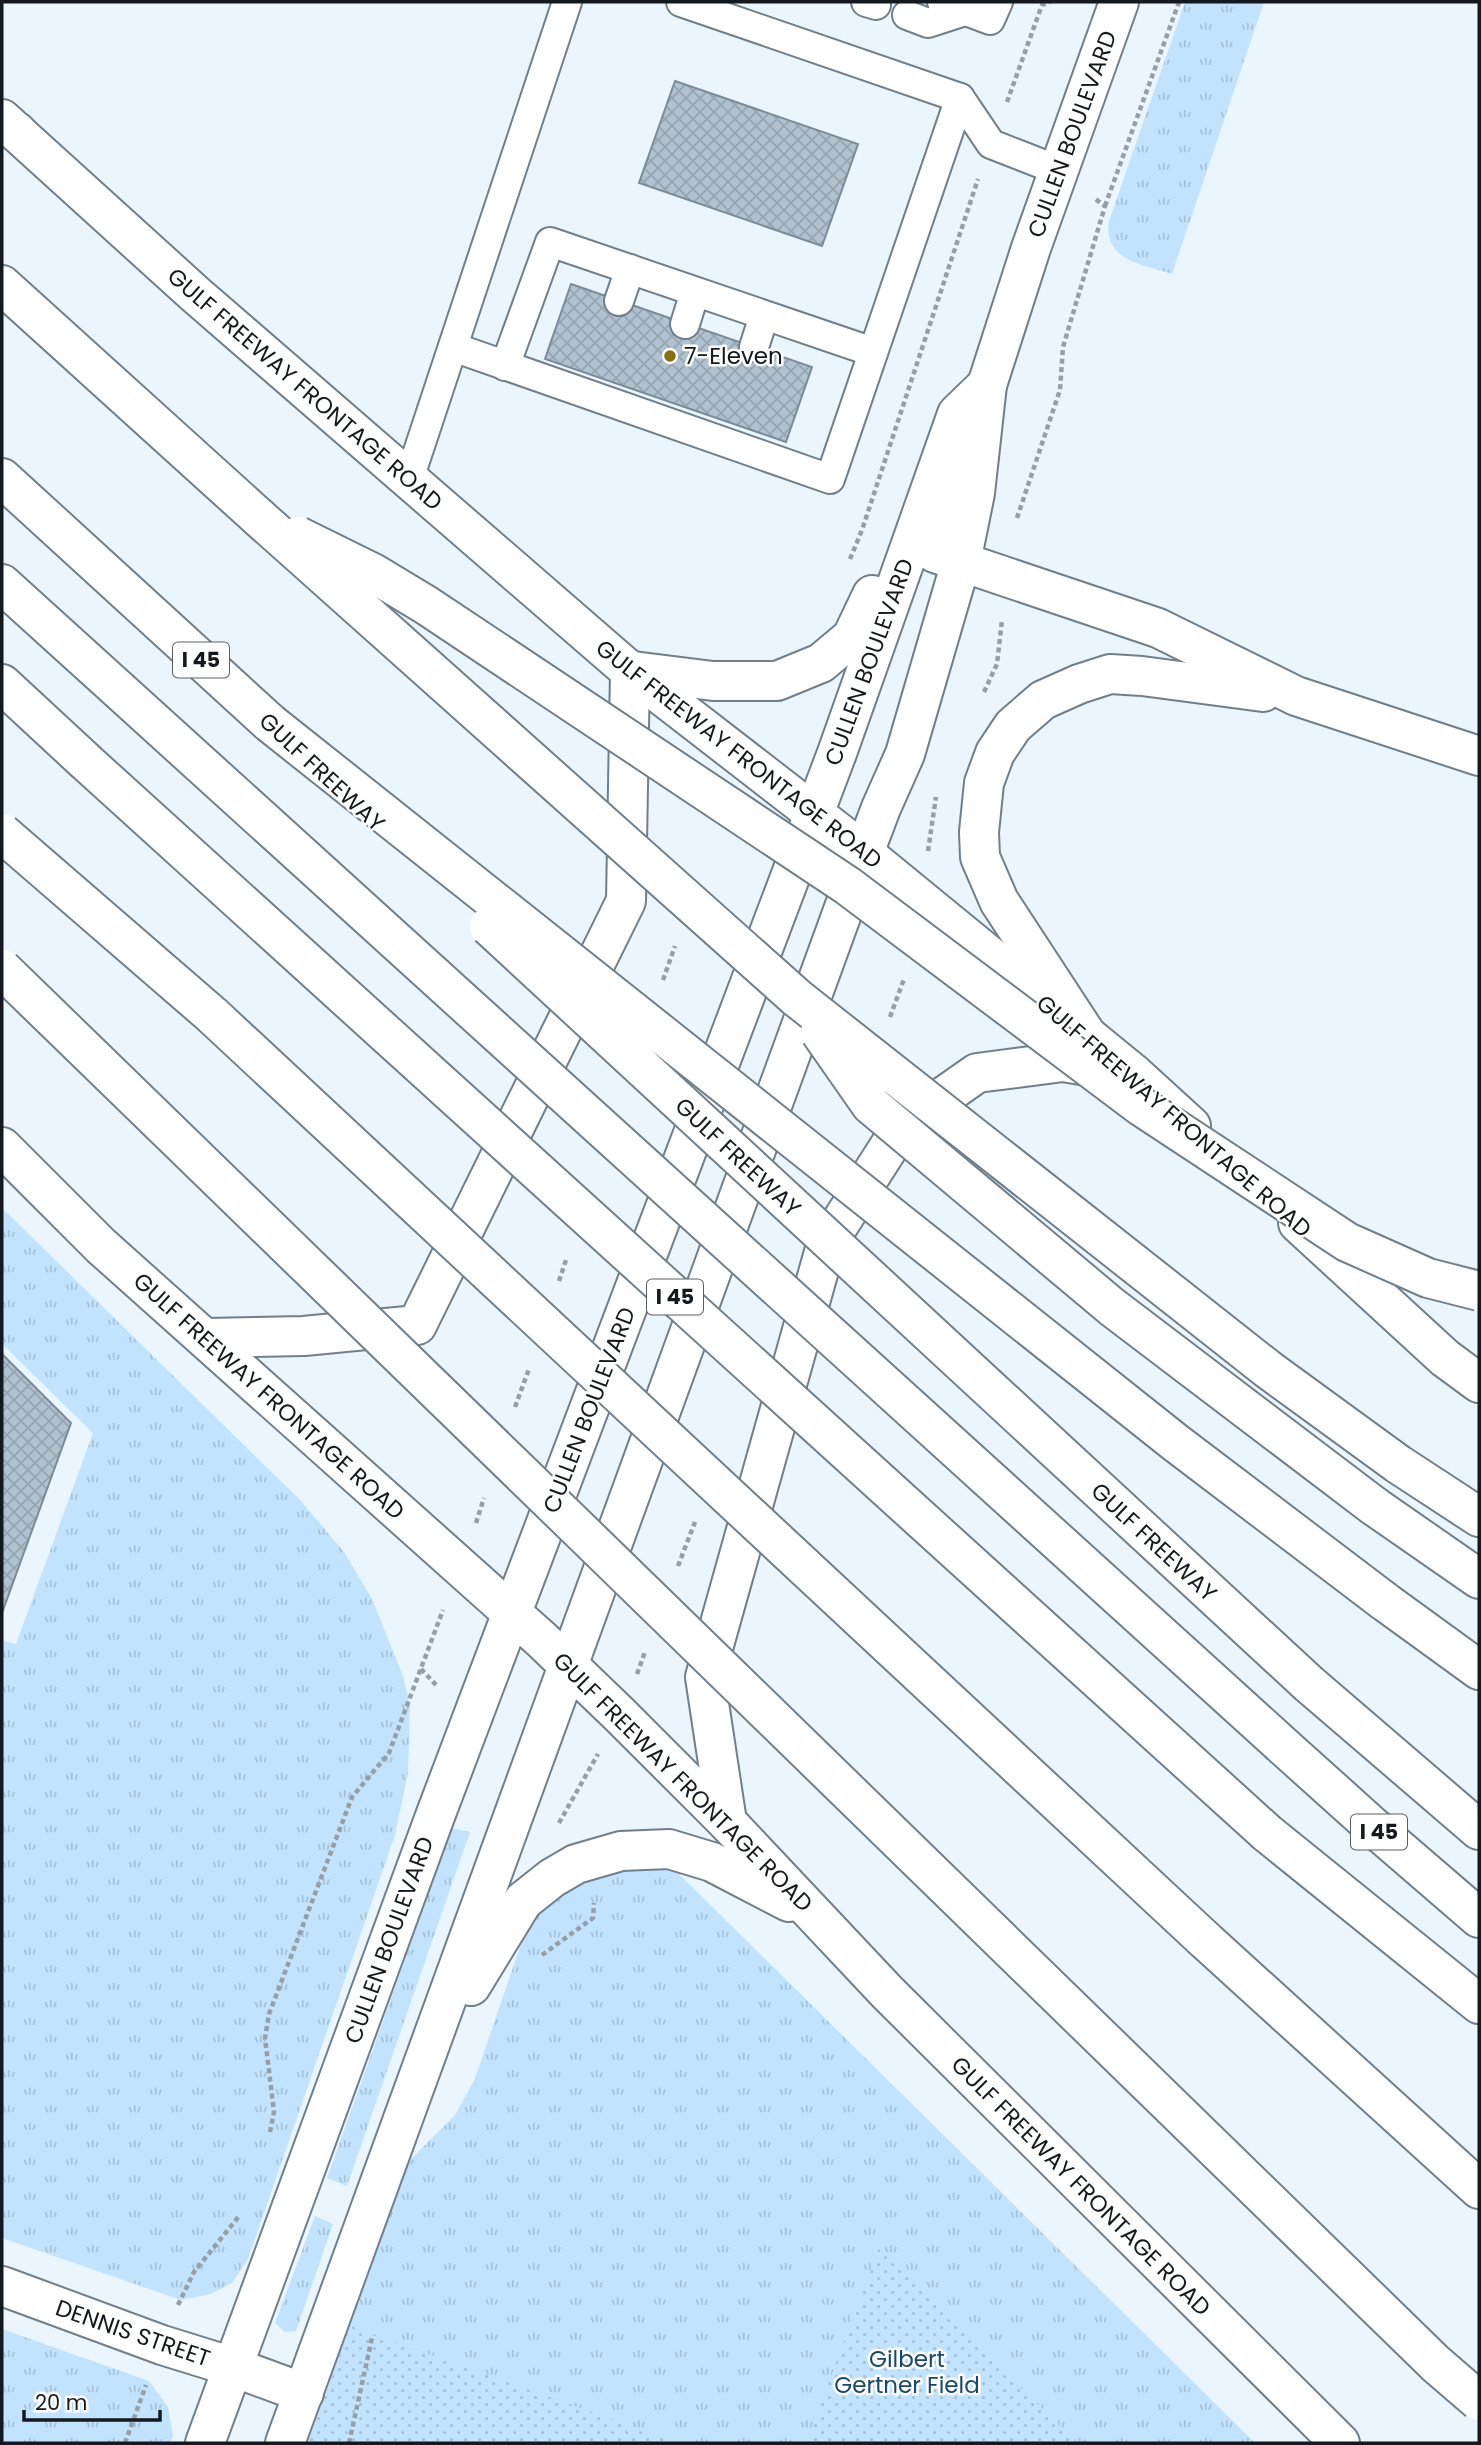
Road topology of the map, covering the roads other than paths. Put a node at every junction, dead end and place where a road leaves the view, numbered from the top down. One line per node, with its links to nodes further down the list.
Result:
1 (566, 2): 16 (lane)
2 (681, 2): 7 (lane)
3 (998, 2): 5 (lane)
4 (1119, 2): 9 (main road, CULLEN BOULEVARD)
5 (956, 5): 6 (lane)
6 (907, 15)
7 (960, 98): 9 (lane); 18 (lane)
8 (7, 125): 23 (main road, GULF FREEWAY FRONTAGE ROAD)
9 (1060, 171): 20 (main road, CULLEN BOULEVARD)
10 (630, 269): 12 (lane); 13 (lane); 19 (lane)
11 (2, 285): 24 (main road)
12 (695, 292): 14 (lane); 15 (lane)
13 (619, 301)
14 (764, 316): 17 (lane); 18 (lane)
15 (685, 324)
16 (453, 347): 19 (lane); 23 (lane)
17 (754, 347)
18 (873, 352): 19 (lane)
19 (505, 366)
20 (987, 385): 21 (main road, CULLEN BOULEVARD); 25 (main road)
21 (957, 414): 27 (main road); 32 (main road, CULLEN BOULEVARD)
22 (2, 478): 30 (main road, GULF FREEWAY / I 45)
23 (409, 480): 27 (main road, GULF FREEWAY FRONTAGE ROAD)
24 (256, 515): 36 (main road, bridge); 40 (main road, bridge)
25 (961, 562): 29 (main road); 34 (main road)
26 (2, 584): 51 (main road, I 45, bridge)
27 (631, 671): 32 (main road, GULF FREEWAY FRONTAGE ROAD); 41 (main road)
28 (2, 684): 52 (main road, I 45, bridge)
29 (1296, 696): 31 (main road); 37 (main road)
30 (270, 723): 47 (main road, bridge); 49 (main road, GULF FREEWAY / I 45, bridge)
31 (1479, 756)
32 (815, 813): 34 (main road, GULF FREEWAY FRONTAGE ROAD); 45 (main road, CULLEN BOULEVARD)
33 (2, 833): 54 (main road, bridge)
34 (864, 853): 37 (main road, GULF FREEWAY FRONTAGE ROAD); 46 (main road)
35 (2, 969): 58 (main road, bridge)
36 (797, 998): 43 (main road, bridge); 44 (main road, bridge)
37 (1088, 1037): 38 (main road, GULF FREEWAY FRONTAGE ROAD)
38 (1134, 1074): 42 (main road, GULF FREEWAY FRONTAGE ROAD); 48 (main road)
39 (2, 1147): 41 (main road, GULF FREEWAY FRONTAGE ROAD)
40 (1479, 1291)
41 (206, 1338): 45 (main road, GULF FREEWAY FRONTAGE ROAD)
42 (1479, 1383)
43 (1479, 1517)
44 (1479, 1579)
45 (512, 1613): 46 (main road, GULF FREEWAY FRONTAGE ROAD); 56 (main road, CULLEN BOULEVARD)
46 (569, 1667): 48 (main road, GULF FREEWAY FRONTAGE ROAD); 53 (main road)
47 (1479, 1670)
48 (727, 1822): 50 (main road, GULF FREEWAY FRONTAGE ROAD)
49 (1479, 1830)
50 (815, 1915): 53 (main road); 61 (main road, GULF FREEWAY FRONTAGE ROAD)
51 (1479, 1918)
52 (1479, 2004)
53 (415, 2090): 57 (main road)
54 (1479, 2189)
55 (2, 2286): 56 (main road, DENNIS STREET)
56 (233, 2367): 57 (main road, DENNIS STREET); 59 (main road, CULLEN BOULEVARD)
57 (304, 2393): 60 (main road)
58 (1479, 2401)
59 (205, 2443)
60 (285, 2443)
61 (1340, 2443)

